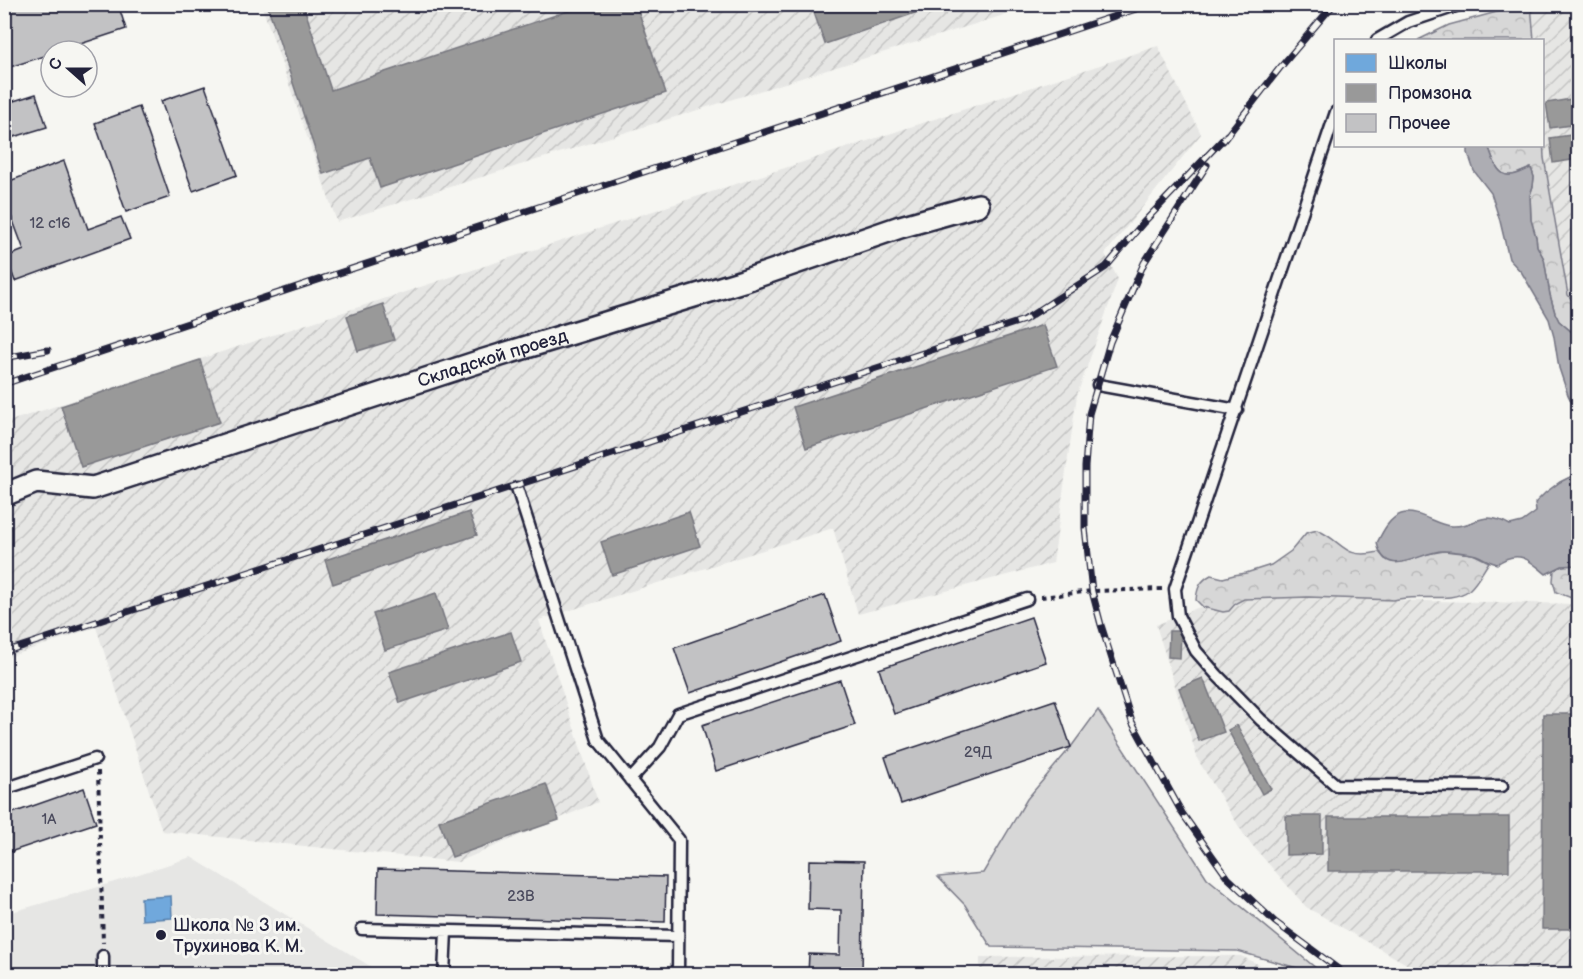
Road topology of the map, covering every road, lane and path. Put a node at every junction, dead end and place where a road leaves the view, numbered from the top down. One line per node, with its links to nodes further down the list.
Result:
1 (1462, 4): 2 (lane)
2 (1379, 39)
3 (1334, 115): 6 (lane)
4 (978, 205): 8 (street, Складской проезд)
5 (1098, 385): 6 (lane)
6 (1237, 410): 9 (lane)
7 (517, 488): 12 (lane)
8 (4, 495)
9 (1175, 589): 10 (path); 13 (lane)
10 (1027, 599): 12 (lane)
11 (95, 759): 14 (lane); 18 (path)
12 (630, 780): 17 (lane)
13 (1502, 786)
14 (4, 789)
15 (362, 929): 16 (lane)
16 (446, 931): 17 (lane); 20 (lane)
17 (678, 936): 21 (lane)
18 (103, 956): 19 (lane)
19 (103, 975)
20 (444, 975)
21 (678, 975)

